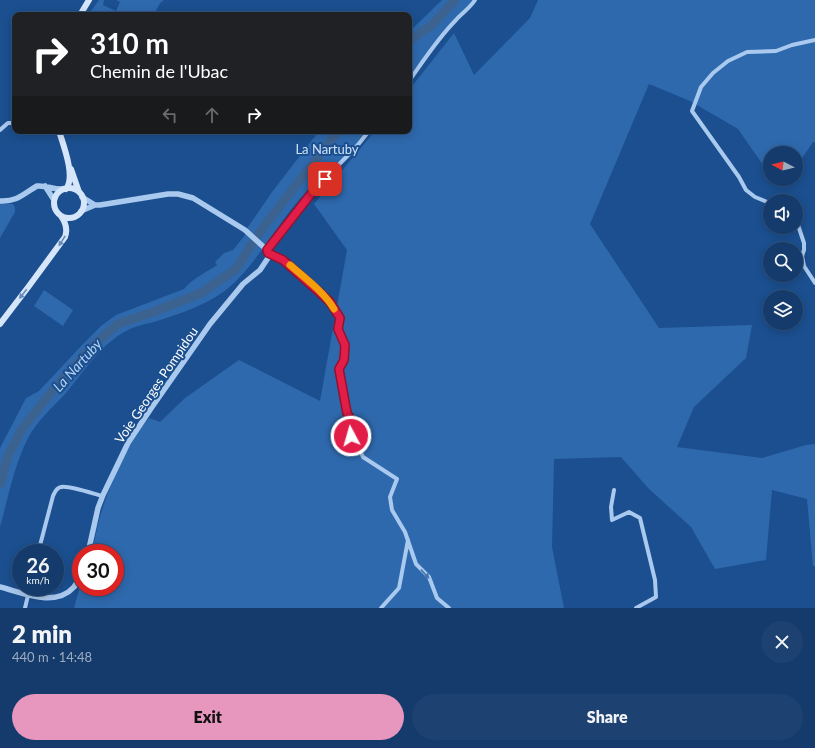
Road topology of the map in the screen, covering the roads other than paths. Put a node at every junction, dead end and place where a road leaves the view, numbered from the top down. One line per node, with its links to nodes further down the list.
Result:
1 (475, 0): 5 (street)
2 (86, 1): 3 (main road)
3 (81, 12)
4 (815, 40): 15 (street)
5 (412, 77)
6 (12, 123): 7 (street)
7 (0, 130)
8 (60, 134): 10 (main road)
9 (367, 134): 21 (street)
10 (68, 162): 12 (main road); 13 (main road)
11 (44, 186): 12 (street); 14 (street); 16 (street)
12 (65, 189): 13 (main road); 14 (main road)
13 (80, 194): 17 (street); 18 (main road)
14 (54, 200): 19 (main road)
15 (763, 200)
16 (0, 201)
17 (95, 205): 18 (street); 21 (street)
18 (81, 211): 19 (main road)
19 (61, 216): 23 (main road, one-way to 23)
20 (801, 234): 22 (street)
21 (267, 250): 25 (street, Voie Georges Pompidou); 26 (street)
22 (815, 283)
23 (0, 324)
24 (614, 490): 37 (street)
25 (102, 496): 27 (street); 28 (street, Voie Georges Pompidou)
26 (408, 540): 35 (street); 36 (street, one-way to 36)
27 (40, 544)
28 (90, 544)
29 (0, 587): 30 (street)
30 (12, 590)
31 (28, 596): 34 (street)
32 (36, 596): 33 (street)
33 (58, 596)
34 (25, 608)
35 (381, 608)
36 (449, 608)
37 (636, 608)

